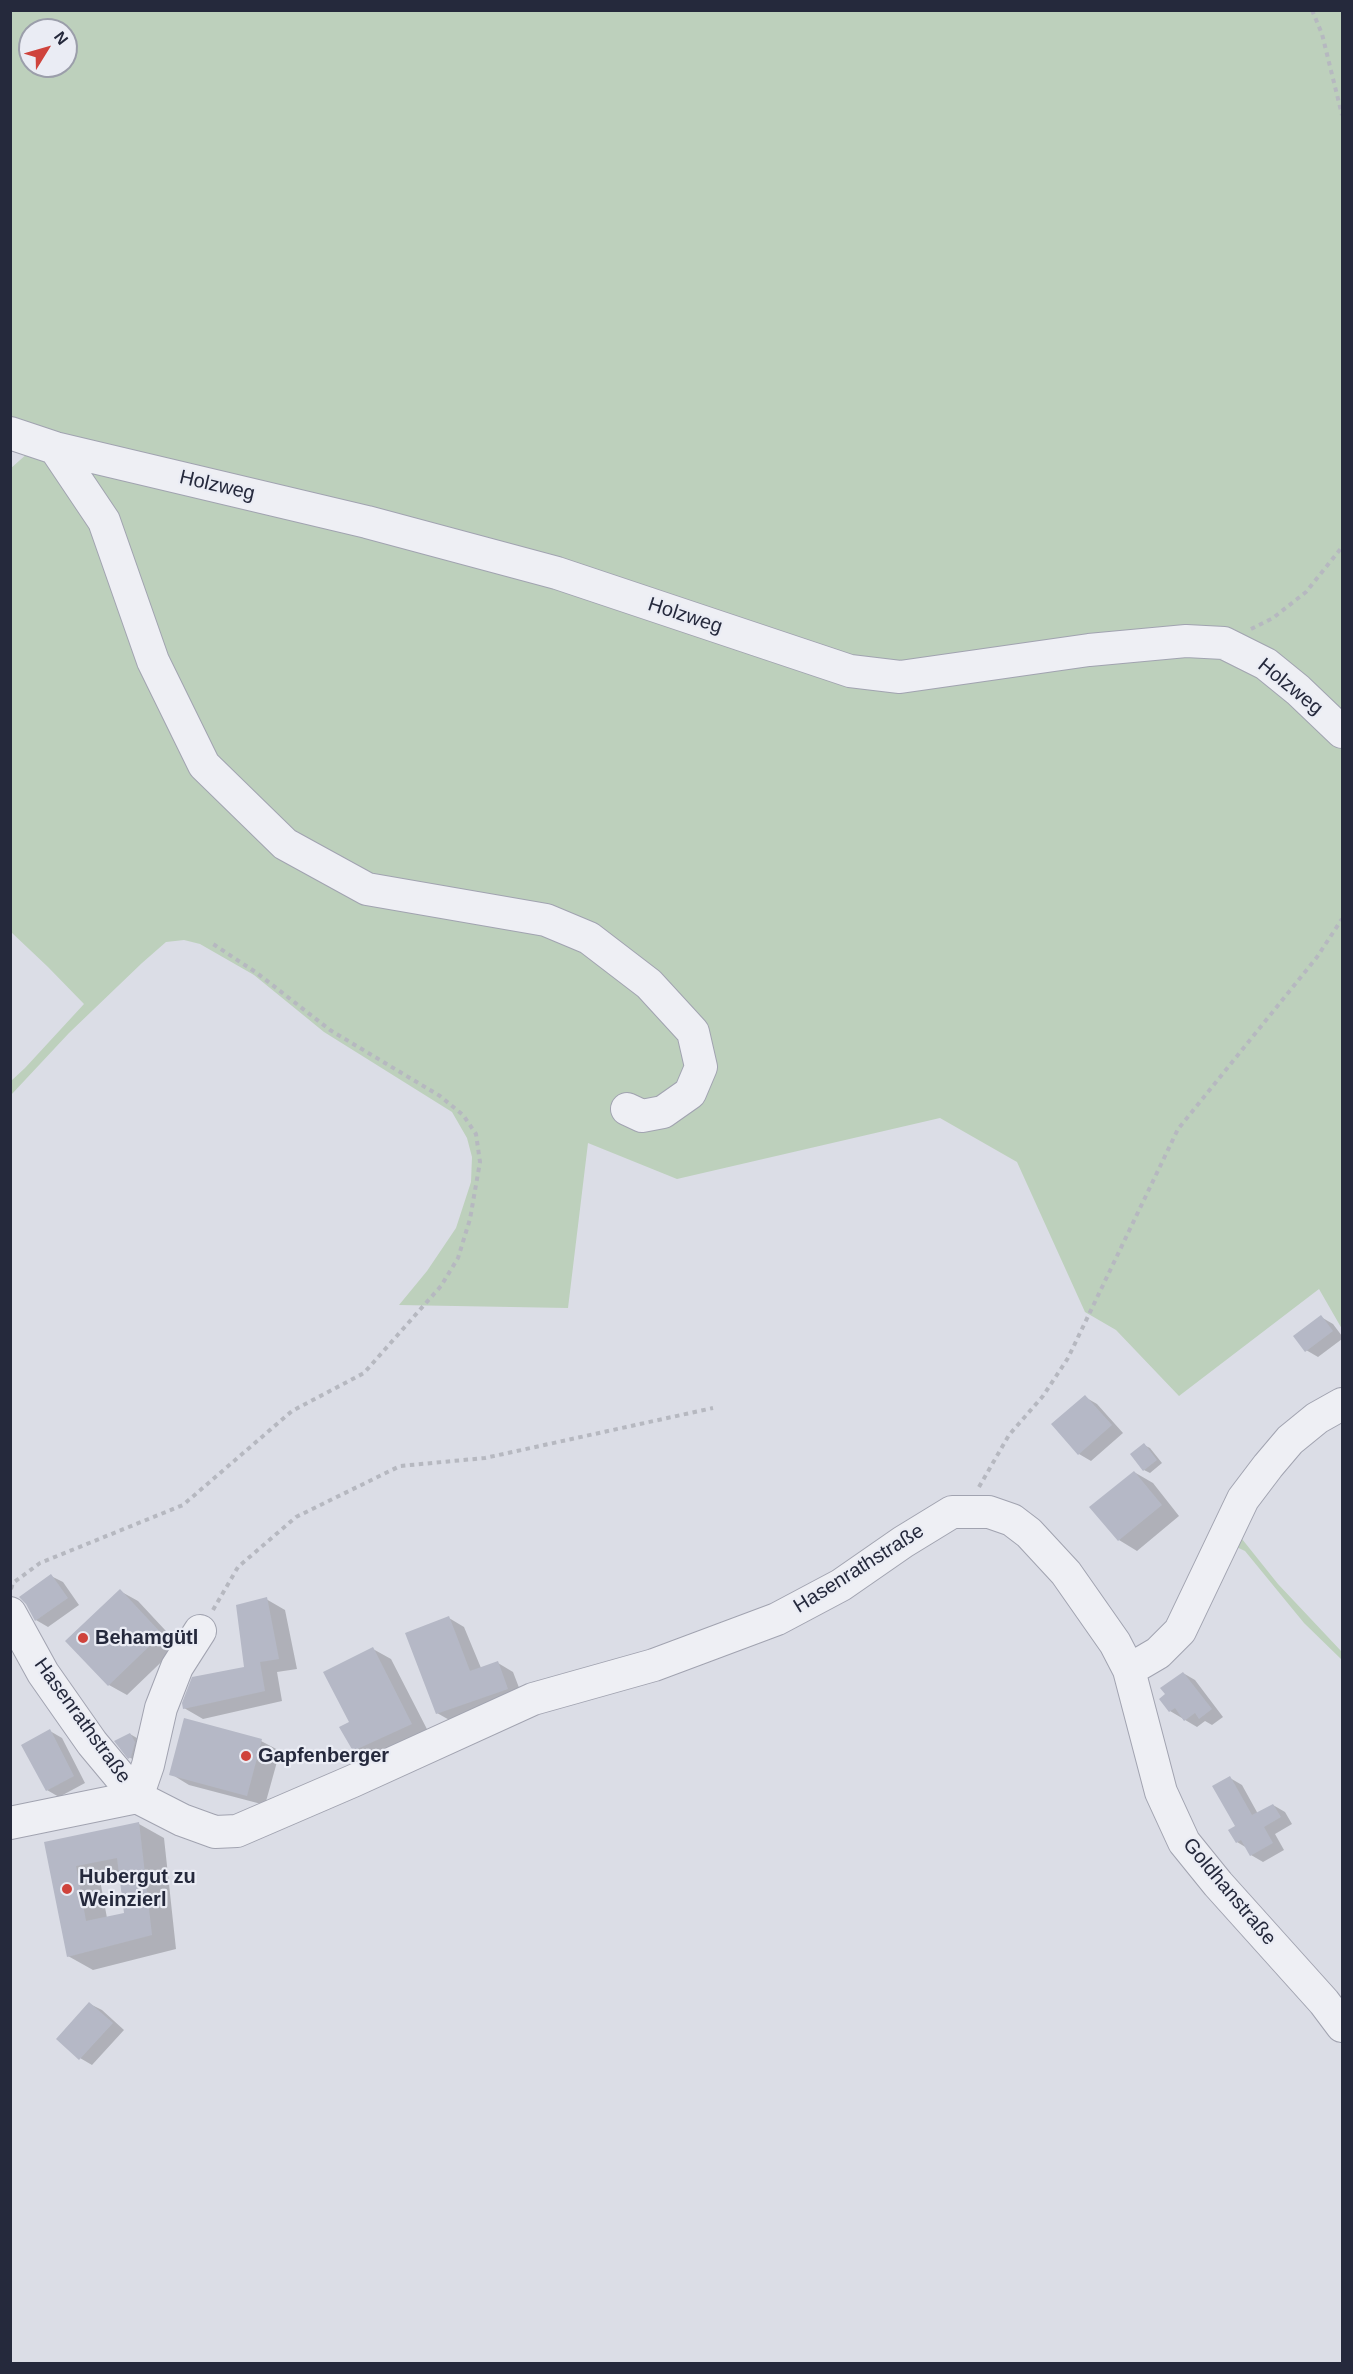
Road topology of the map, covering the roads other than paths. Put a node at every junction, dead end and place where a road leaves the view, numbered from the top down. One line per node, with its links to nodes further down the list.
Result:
1 (10, 433): 2 (street, Holzweg)
2 (55, 448): 3 (street, Holzweg); 4 (street)
3 (1342, 732)
4 (627, 1109)
5 (1342, 1404): 8 (street)
6 (10, 1613): 9 (street, Hasenrathstraße)
7 (200, 1631): 9 (street, Hasenrathstraße)
8 (1129, 1670): 9 (street, Hasenrathstraße); 11 (street, Goldhanstraße)
9 (137, 1797): 10 (street, Hasenrathstraße)
10 (10, 1823)
11 (1342, 2026)

